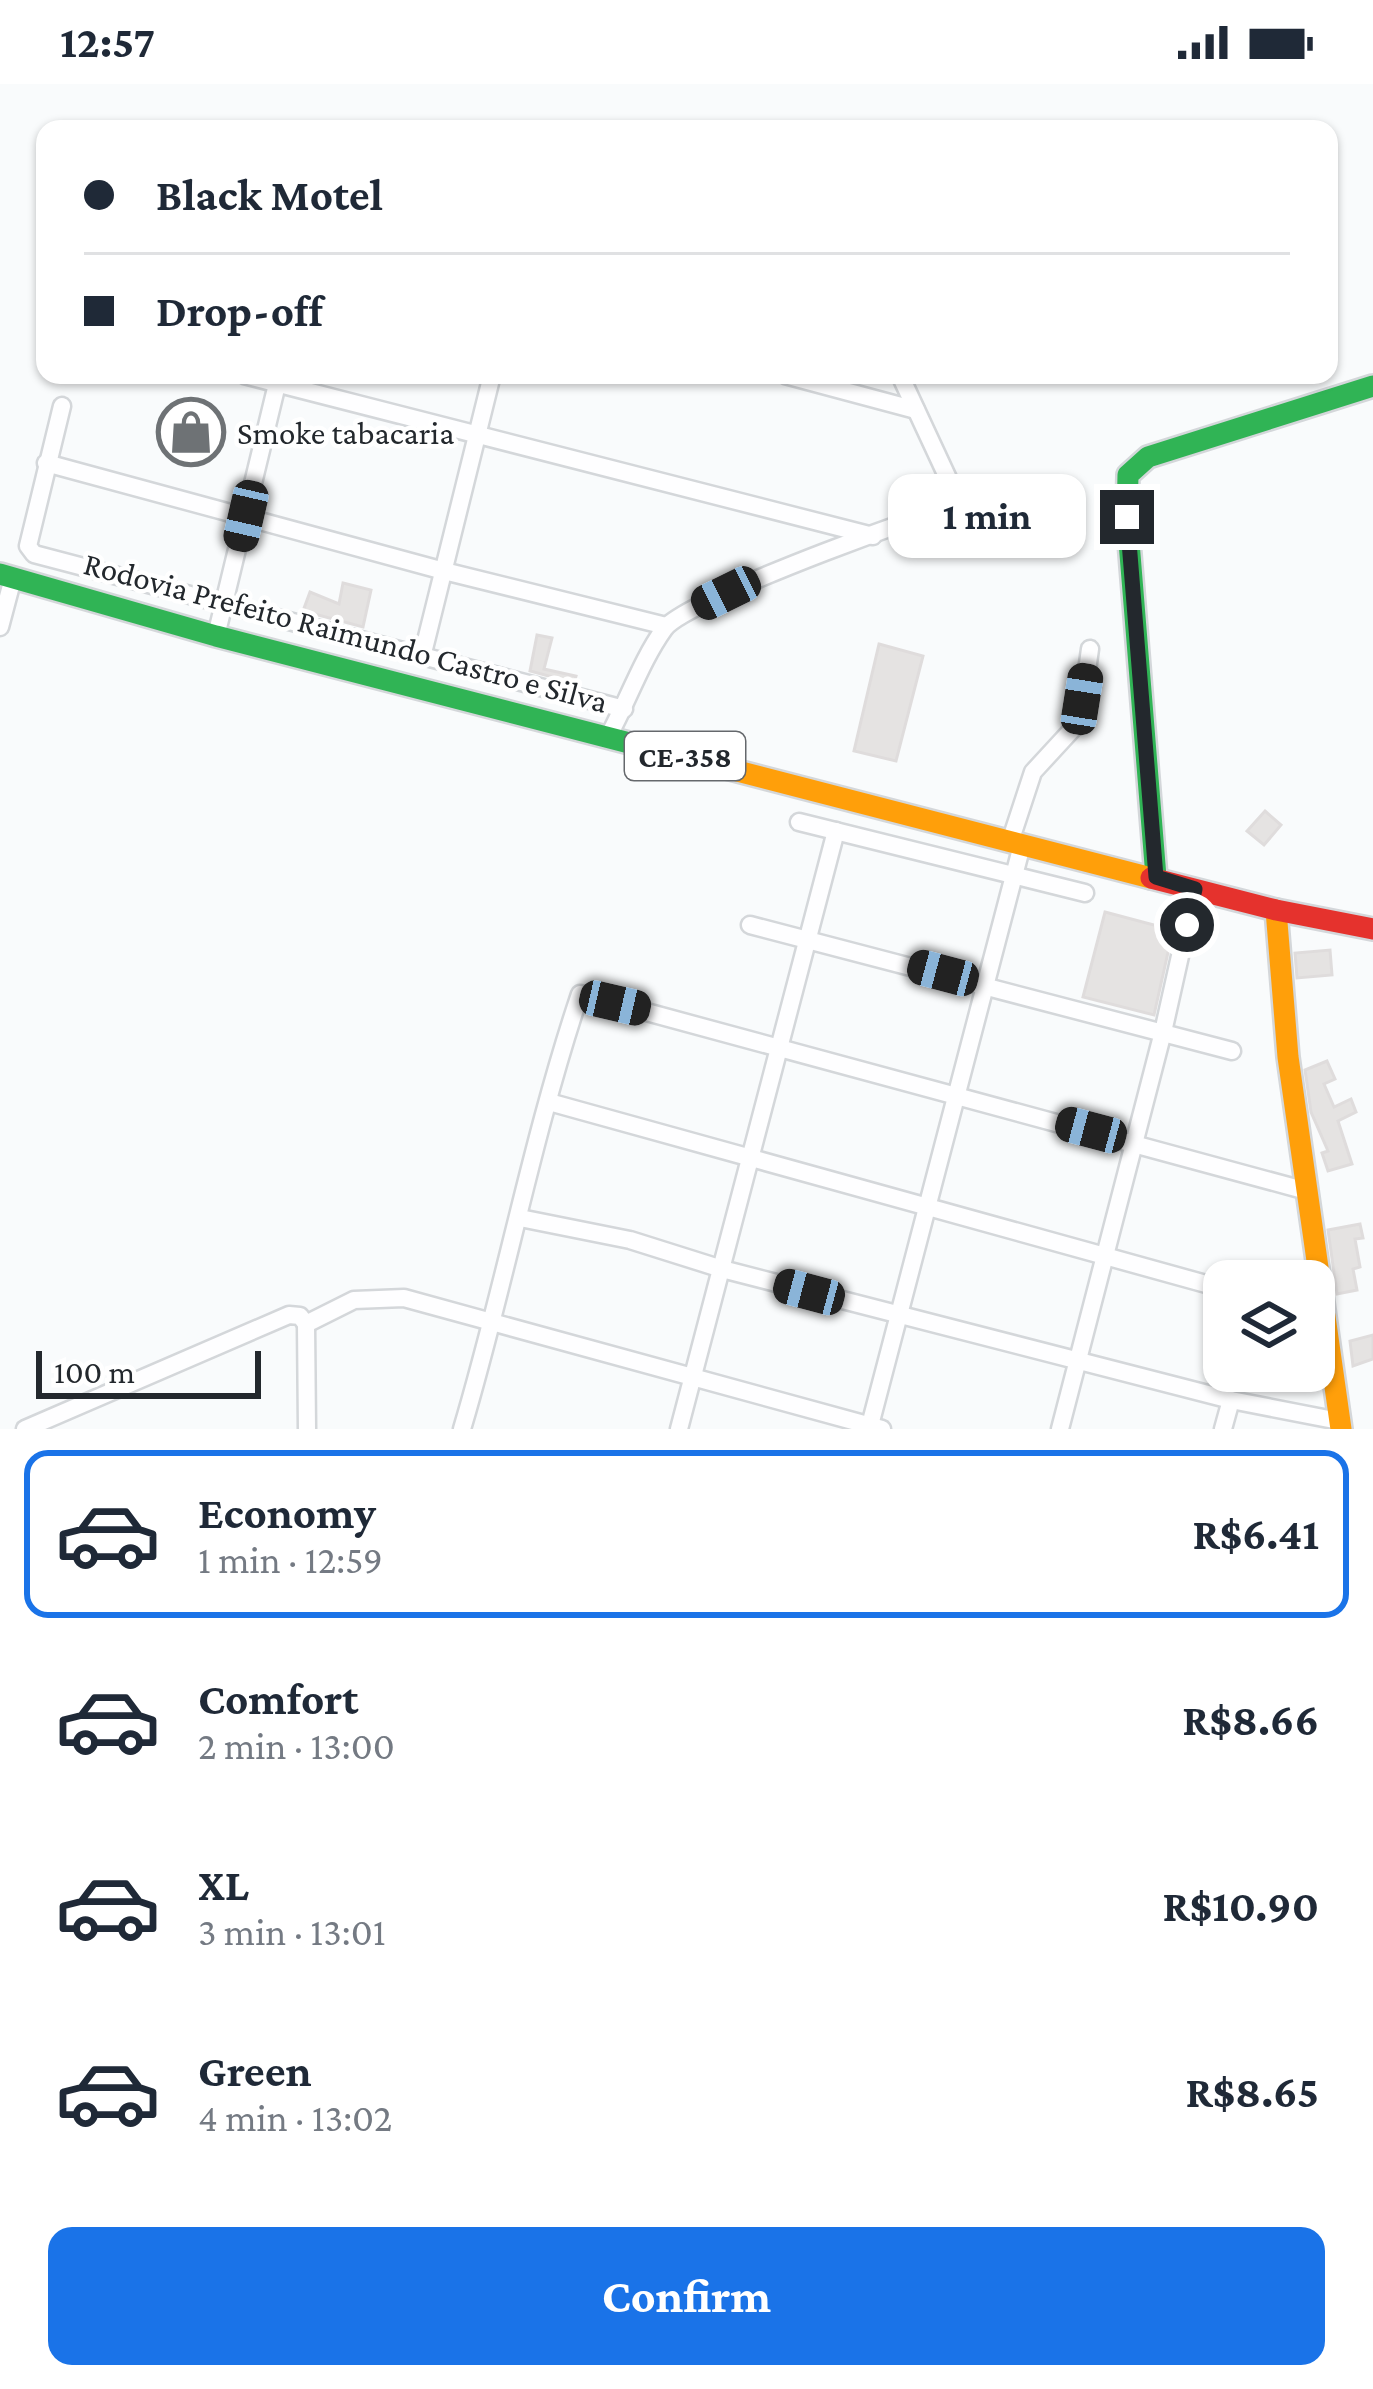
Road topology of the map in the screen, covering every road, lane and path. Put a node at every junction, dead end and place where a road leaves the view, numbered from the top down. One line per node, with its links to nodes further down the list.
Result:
1 (277, 384): 13 (street)
2 (292, 384): 9 (street)
3 (490, 384): 9 (street)
4 (819, 384): 8 (street)
5 (904, 384): 8 (street)
6 (1373, 386): 29 (main road)
7 (62, 406): 10 (street)
8 (916, 410): 12 (street)
9 (477, 437): 14 (street); 15 (street)
10 (46, 463): 13 (street); 17 (street)
11 (1006, 488): 12 (street)
12 (958, 502): 14 (street)
13 (246, 516): 15 (street); 17 (street)
14 (873, 536): 18 (street)
15 (444, 571): 18 (street); 22 (street)
16 (7, 576): 19 (street); 20 (main road, Rodovia Prefeito Raimundo Castro e Silva / CE-358)
17 (226, 606): 20 (street); 22 (street)
18 (666, 626): 23 (street)
19 (0, 627)
20 (216, 636): 24 (main road, Rodovia Prefeito Raimundo Castro e Silva / CE-358)
21 (1090, 649): 27 (street)
22 (422, 657): 23 (street)
23 (624, 709): 24 (street)
24 (608, 736): 27 (main road, Rodovia Prefeito Raimundo Castro e Silva / CE-358)
25 (799, 822): 26 (street)
26 (836, 831): 28 (street); 35 (street)
27 (1016, 843): 28 (street); 29 (main road, Rodovia Prefeito Raimundo Castro e Silva / CE-358)
28 (1016, 877): 31 (street); 36 (street)
29 (1156, 877): 30 (main road, Rodovia Prefeito Raimundo Castro e Silva / CE-358)
30 (1195, 889): 32 (main road, Rodovia Prefeito Raimundo Castro e Silva / CE-358); 37 (street)
31 (1085, 893)
32 (1276, 910): 34 (main road, Rodovia Prefeito Raimundo Castro e Silva / CE-358); 44 (main road)
33 (750, 925): 35 (street)
34 (1373, 928)
35 (808, 938): 36 (street); 38 (street)
36 (988, 985): 37 (street); 40 (street)
37 (1163, 1032): 39 (street); 42 (street)
38 (780, 1046): 40 (street); 41 (street); 43 (street)
39 (1232, 1051)
40 (959, 1095): 42 (street); 45 (street)
41 (549, 1102): 43 (street); 46 (street)
42 (1136, 1142): 44 (street); 47 (street)
43 (751, 1157): 45 (street); 49 (street)
44 (1307, 1191): 48 (main road)
45 (926, 1208): 47 (street); 51 (street)
46 (520, 1218): 49 (street); 52 (street)
47 (1107, 1256): 50 (street); 54 (street)
48 (1314, 1260)
49 (722, 1269): 51 (street); 55 (street)
50 (1203, 1282)
51 (897, 1316): 54 (street); 59 (street)
52 (494, 1322): 53 (street); 55 (street); 62 (street)
53 (306, 1324): 60 (street); 61 (street)
54 (1078, 1360): 57 (street); 64 (street)
55 (692, 1377): 59 (street); 63 (street)
56 (1334, 1392): 58 (main road)
57 (1231, 1400): 58 (street); 65 (street)
58 (1340, 1425)
59 (874, 1428)
60 (26, 1429)
61 (307, 1429)
62 (462, 1429)
63 (679, 1429)
64 (1060, 1429)
65 (1223, 1429)

